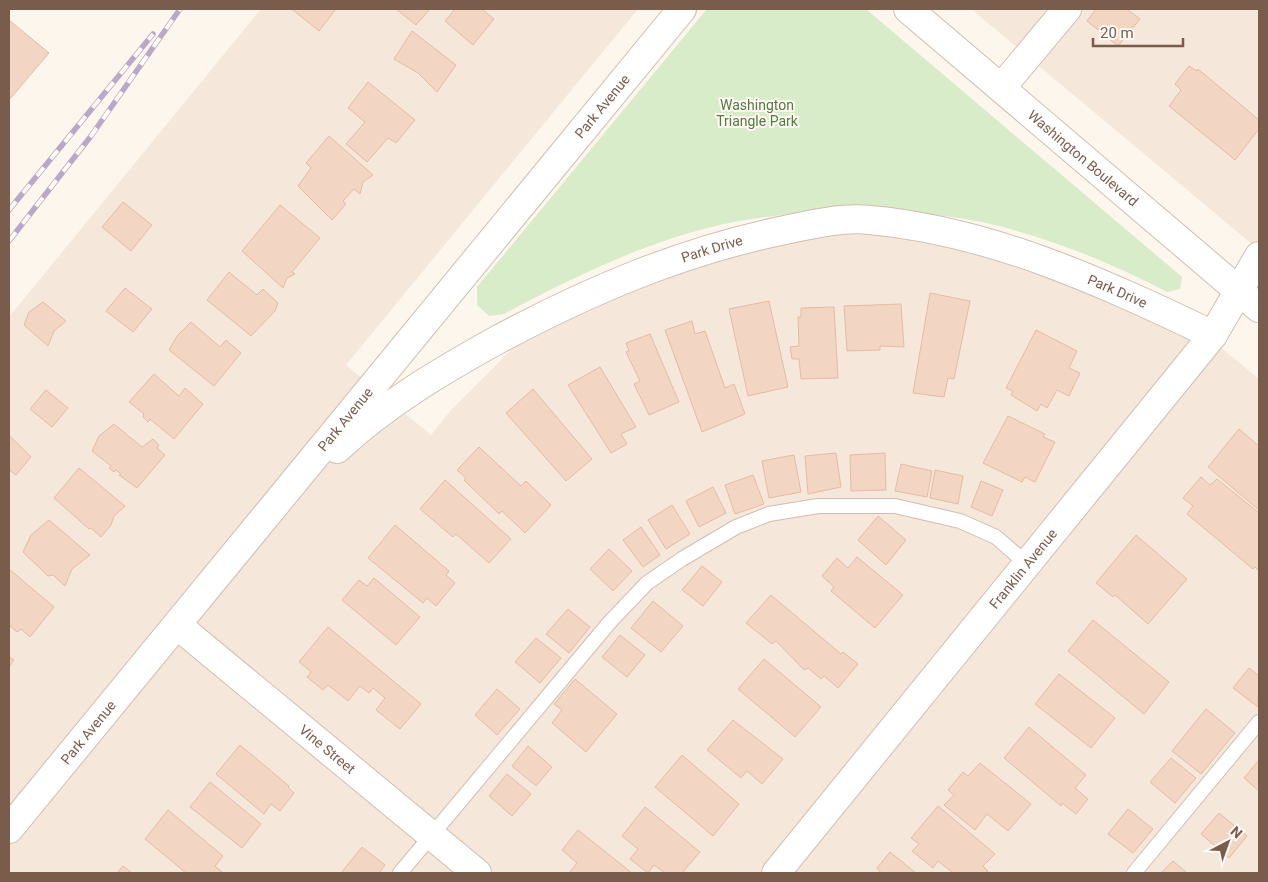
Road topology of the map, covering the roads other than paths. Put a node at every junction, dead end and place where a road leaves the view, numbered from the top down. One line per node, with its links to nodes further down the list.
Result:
1 (682, 9): 9 (street, Park Avenue)
2 (908, 9): 4 (street, Washington Boulevard)
3 (1067, 9): 4 (street)
4 (1001, 88): 6 (street, Washington Boulevard)
5 (1259, 256): 6 (street, Franklin Avenue)
6 (1238, 291): 7 (street, Washington Boulevard); 8 (street, Franklin Avenue)
7 (1259, 308)
8 (1213, 335): 9 (street, Park Drive); 10 (street, Franklin Avenue)
9 (266, 515): 11 (street, Park Avenue)
10 (1027, 564): 14 (lane); 17 (street, Franklin Avenue)
11 (177, 625): 13 (street, Park Avenue); 14 (street, Vine Street)
12 (1259, 722): 18 (lane)
13 (9, 829)
14 (431, 835): 15 (lane); 16 (street, Vine Street)
15 (400, 873)
16 (477, 873)
17 (776, 873)
18 (1134, 873)

